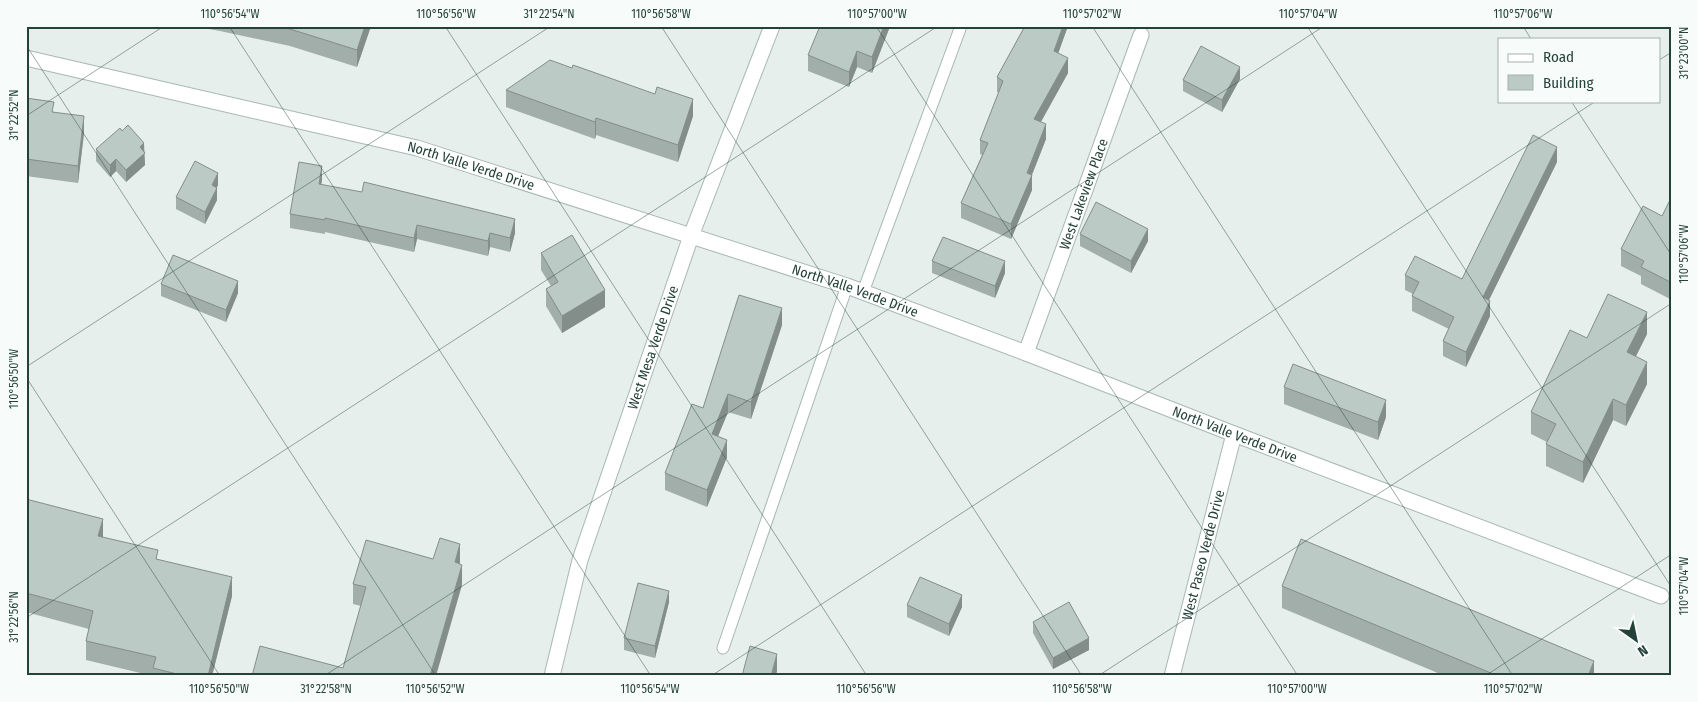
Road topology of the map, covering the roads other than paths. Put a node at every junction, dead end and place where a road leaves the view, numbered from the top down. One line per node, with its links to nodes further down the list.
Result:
1 (772, 26): 5 (street, West Mesa Verde Drive)
2 (961, 26): 7 (lane)
3 (1141, 36): 8 (street, West Lakeview Place)
4 (26, 58): 5 (street, North Valle Verde Drive)
5 (691, 236): 6 (street, North Valle Verde Drive); 12 (street, West Mesa Verde Drive)
6 (847, 286): 7 (street, North Valle Verde Drive); 11 (lane)
7 (863, 292): 8 (street, North Valle Verde Drive)
8 (1026, 353): 9 (street, North Valle Verde Drive)
9 (1234, 434): 10 (street, North Valle Verde Drive); 13 (street, West Paseo Verde Drive)
10 (1661, 596)
11 (723, 648)
12 (552, 676)
13 (1172, 676)

